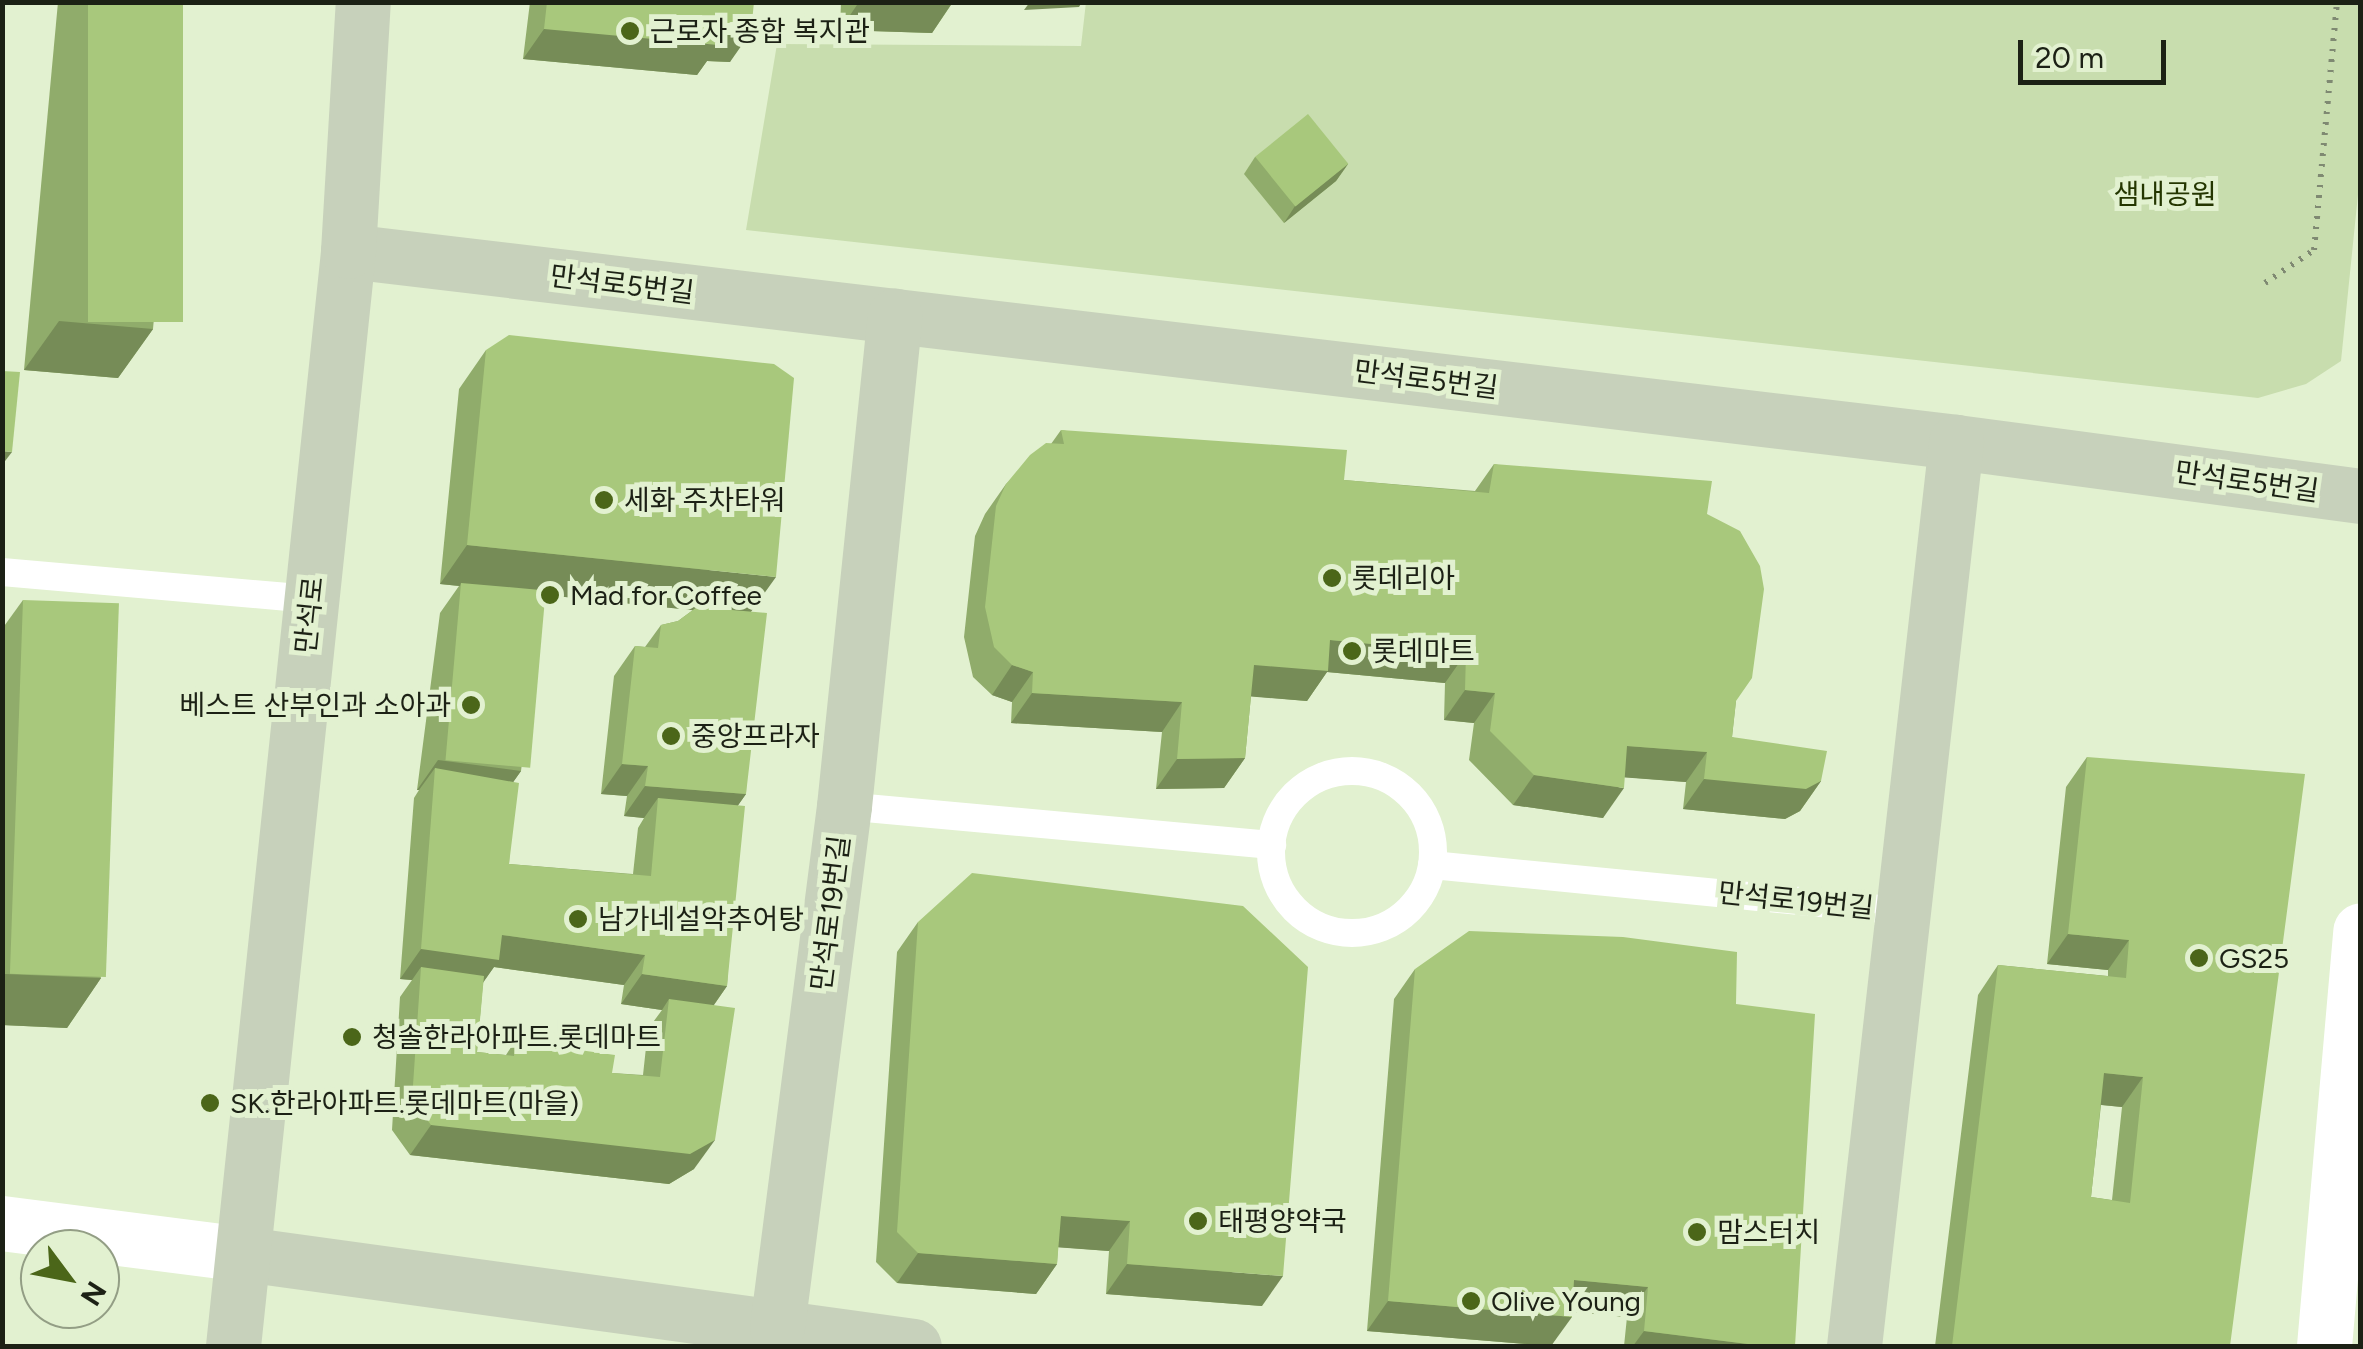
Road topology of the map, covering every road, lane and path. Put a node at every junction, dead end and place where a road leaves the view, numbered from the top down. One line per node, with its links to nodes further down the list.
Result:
1 (363, 2): 3 (street, 만석로)
2 (2337, 2): 4 (path)
3 (348, 252): 5 (street, 만석로5번길); 9 (street, 만석로)
4 (2265, 283)
5 (895, 316): 6 (street, 만석로5번길); 10 (street)
6 (1956, 442): 7 (street, 만석로5번길); 13 (street)
7 (2360, 496)
8 (2, 572): 9 (lane)
9 (311, 598): 16 (street, 만석로)
10 (844, 806): 11 (lane, 만석로19번길); 17 (street, 만석로19번길)
11 (1272, 845): 12 (lane); 12 (lane)
12 (1432, 865): 13 (lane, 만석로19번길)
13 (1903, 911): 20 (street, 만석로19번길)
14 (2360, 931): 21 (street)
15 (2, 1224): 16 (street)
16 (244, 1254): 17 (street); 18 (street, 만석로)
17 (777, 1327): 19 (street)
18 (233, 1346)
19 (914, 1346)
20 (1854, 1346)
21 (2324, 1346)

